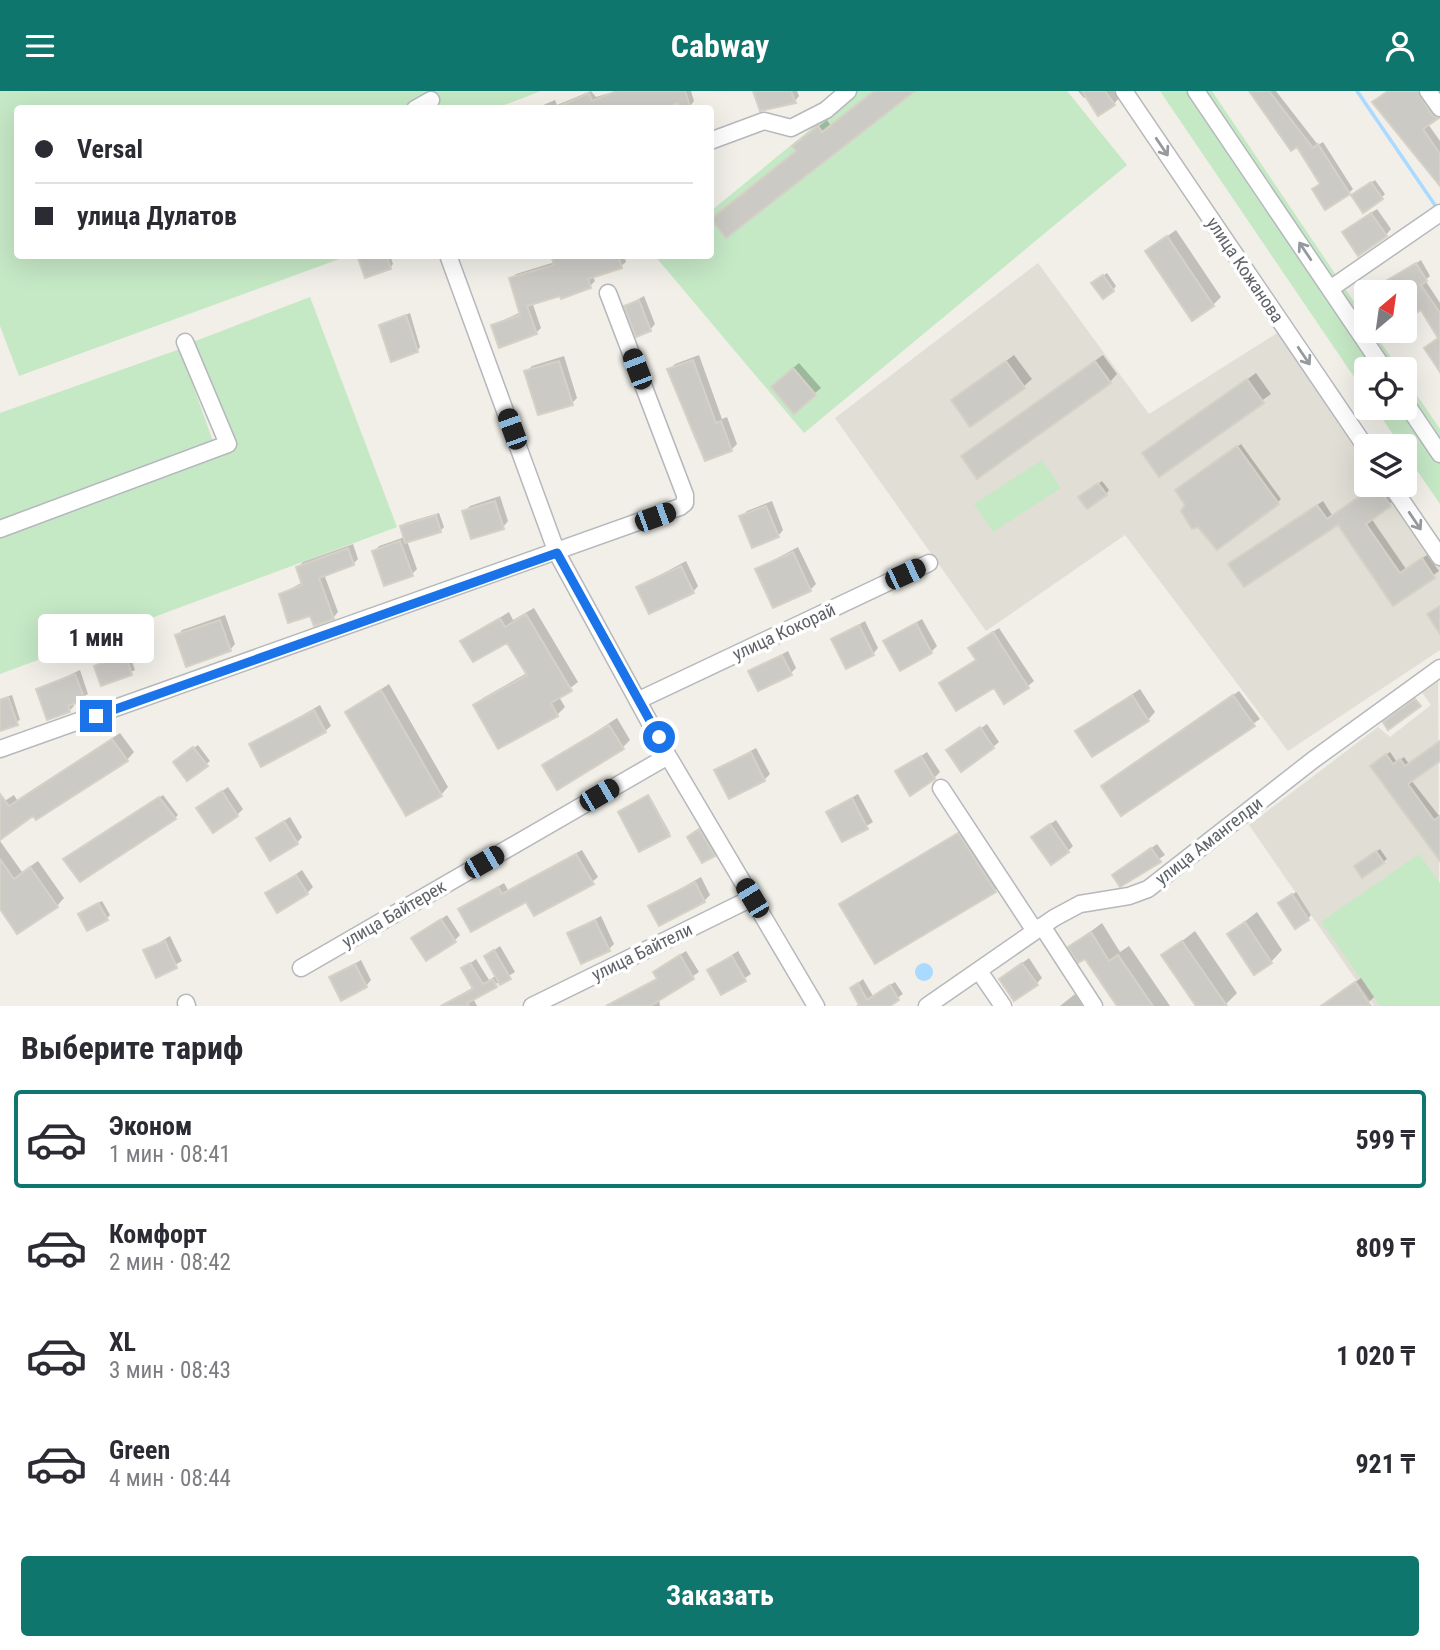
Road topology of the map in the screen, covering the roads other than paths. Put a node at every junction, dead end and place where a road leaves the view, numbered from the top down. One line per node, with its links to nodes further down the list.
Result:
1 (848, 91): 8 (street)
2 (1124, 91): 16 (street, улица Кожанова, one-way to 16)
3 (1196, 91): 11 (street, one-way to 3)
4 (1428, 91): 7 (street)
5 (431, 100): 6 (street)
6 (422, 105)
7 (1440, 109)
8 (714, 140)
9 (1440, 213): 11 (street)
10 (449, 259): 20 (street)
11 (1330, 289): 14 (street)
12 (608, 293): 20 (street)
13 (185, 342): 19 (street)
14 (1376, 357)
15 (1417, 420): 17 (street)
16 (1357, 434)
17 (1440, 454)
18 (1399, 497): 21 (street, one-way to 21)
19 (0, 529)
20 (557, 553): 24 (street); 25 (street)
21 (1440, 557)
22 (929, 563): 24 (street, улица Кокорай)
23 (1440, 668): 29 (street, улица Амангелди)
24 (639, 700): 26 (street)
25 (0, 749)
26 (668, 755): 28 (street); 30 (street, улица Байтерек)
27 (941, 788): 29 (street)
28 (752, 898): 32 (street, улица Байтели); 33 (street)
29 (1038, 929): 31 (street, улица Амангелди); 36 (street)
30 (301, 968)
31 (979, 971): 34 (street, улица Амангелди); 35 (street)
32 (532, 1006)
33 (816, 1006)
34 (928, 1006)
35 (1003, 1006)
36 (1094, 1006)

